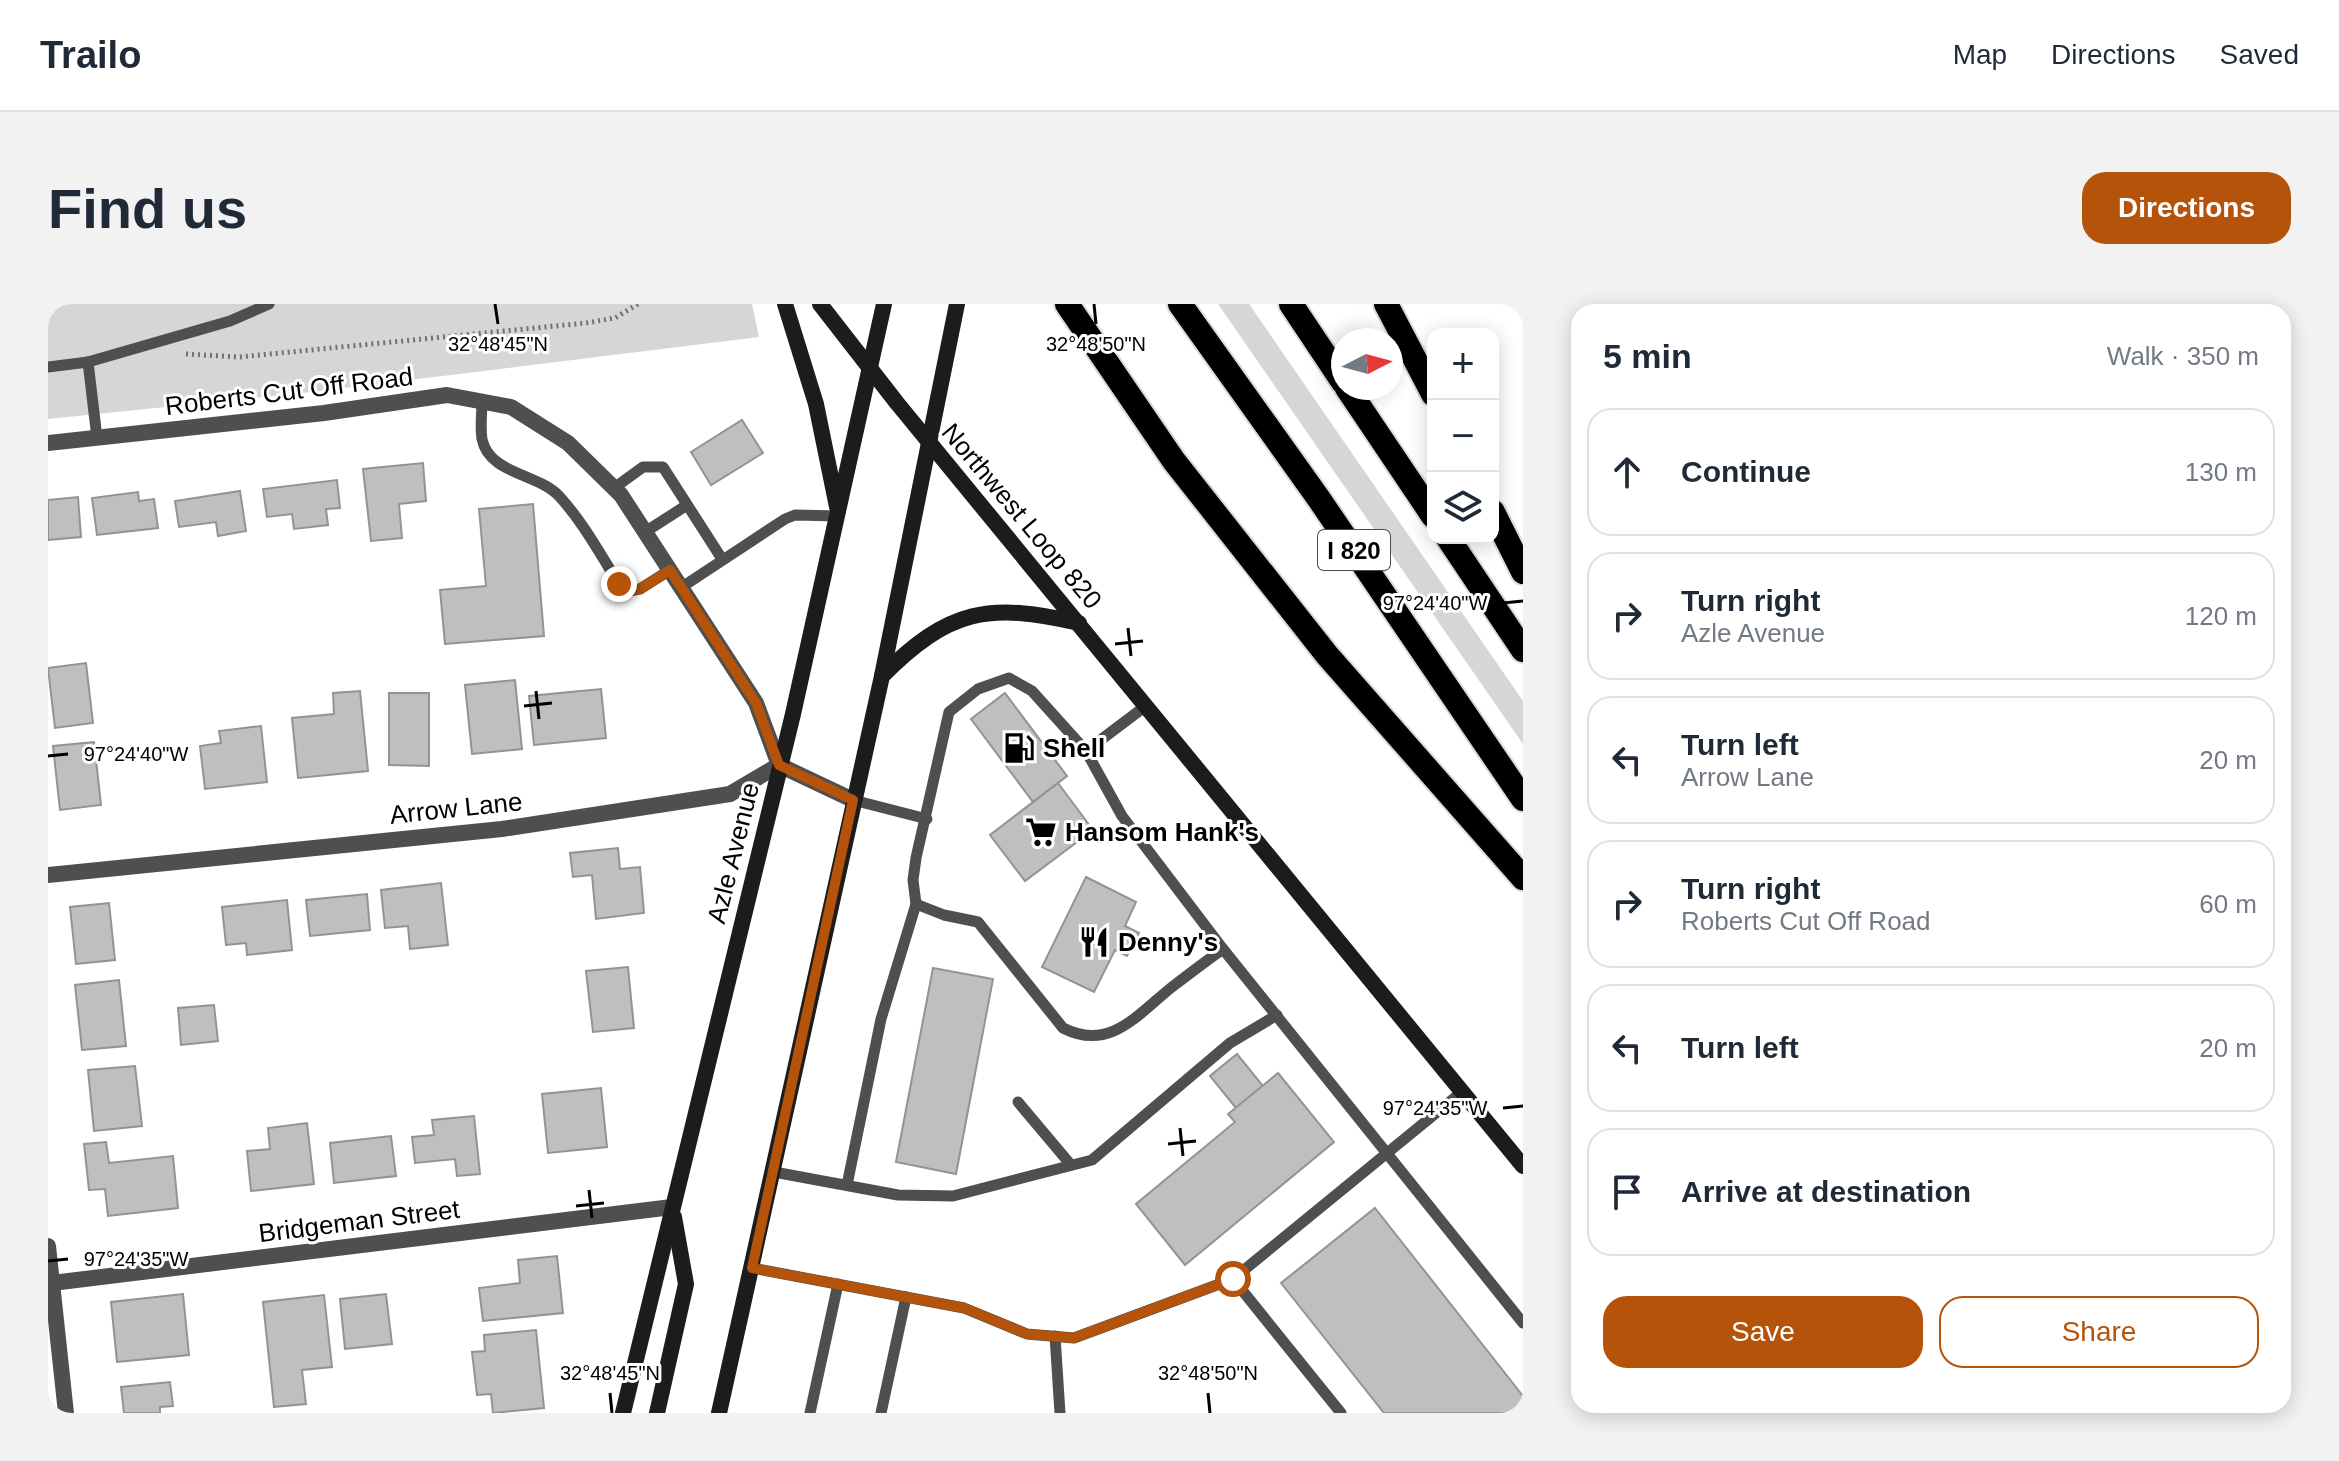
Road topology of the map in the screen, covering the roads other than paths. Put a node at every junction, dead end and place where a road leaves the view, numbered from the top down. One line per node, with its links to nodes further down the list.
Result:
1 (269, 304): 10 (lane)
2 (785, 304): 23 (main road)
3 (820, 304): 13 (main road, Northwest Loop 820)
4 (884, 304): 13 (main road, Azle Avenue)
5 (957, 304): 18 (main road)
6 (1067, 304): 41 (highway)
7 (1180, 304): 37 (highway, I 820)
8 (1291, 304): 11 (highway)
9 (1386, 304): 14 (highway)
10 (88, 362): 12 (lane); 17 (lane)
11 (1331, 364)
12 (48, 367)
13 (871, 369): 18 (main road, Northwest Loop 820); 23 (main road, Azle Avenue)
14 (1427, 383)
15 (1355, 400): 22 (highway)
16 (482, 401): 17 (street, Roberts Cut Off Road); 20 (street, Roberts Cut Off Road); 28 (lane)
17 (97, 438): 19 (street, Roberts Cut Off Road)
18 (929, 441): 31 (main road, Northwest Loop 820); 33 (main road)
19 (48, 443)
20 (614, 488): 21 (lane); 25 (street, Roberts Cut Off Road)
21 (687, 505): 25 (lane); 27 (lane)
22 (1427, 507)
23 (839, 516): 27 (lane); 36 (main road, Azle Avenue)
24 (1499, 524): 29 (highway)
25 (645, 532): 28 (street, Roberts Cut Off Road)
26 (1452, 544): 32 (highway)
27 (722, 559): 30 (lane)
28 (670, 570): 30 (street, Roberts Cut Off Road)
29 (1523, 572)
30 (682, 587): 36 (street, Roberts Cut Off Road)
31 (1079, 623): 33 (main road); 34 (main road, Northwest Loop 820)
32 (1523, 650)
33 (882, 676): 38 (main road)
34 (1147, 705): 35 (lane); 45 (main road, Northwest Loop 820)
35 (1086, 751): 39 (lane); 43 (lane)
36 (779, 765): 38 (street); 40 (street, Arrow Lane); 52 (main road, Azle Avenue)
37 (1523, 799)
38 (853, 800): 39 (lane); 50 (main road)
39 (927, 819): 42 (lane)
40 (48, 875)
41 (1523, 878)
42 (916, 904): 43 (lane); 51 (lane)
43 (1223, 949): 44 (lane)
44 (1277, 1015): 47 (lane); 48 (lane)
45 (1463, 1091): 47 (lane); 49 (main road, Northwest Loop 820)
46 (1018, 1102): 48 (lane)
47 (1387, 1153): 55 (lane); 59 (lane)
48 (1071, 1165): 51 (lane)
49 (1523, 1166)
50 (774, 1172): 51 (lane); 54 (main road)
51 (847, 1185)
52 (672, 1207): 56 (street, Bridgeman Street); 62 (main road, Azle Avenue); 63 (main road)
53 (48, 1246): 56 (street)
54 (752, 1268): 57 (lane); 64 (main road)
55 (1233, 1279): 60 (lane); 68 (lane)
56 (52, 1283): 61 (street)
57 (838, 1284): 58 (lane); 65 (lane)
58 (906, 1297): 60 (lane); 66 (lane)
59 (1523, 1323)
60 (1055, 1336): 67 (lane)
61 (66, 1413)
62 (623, 1413)
63 (657, 1413)
64 (719, 1413)
65 (810, 1413)
66 (881, 1413)
67 (1060, 1413)
68 (1341, 1413)

